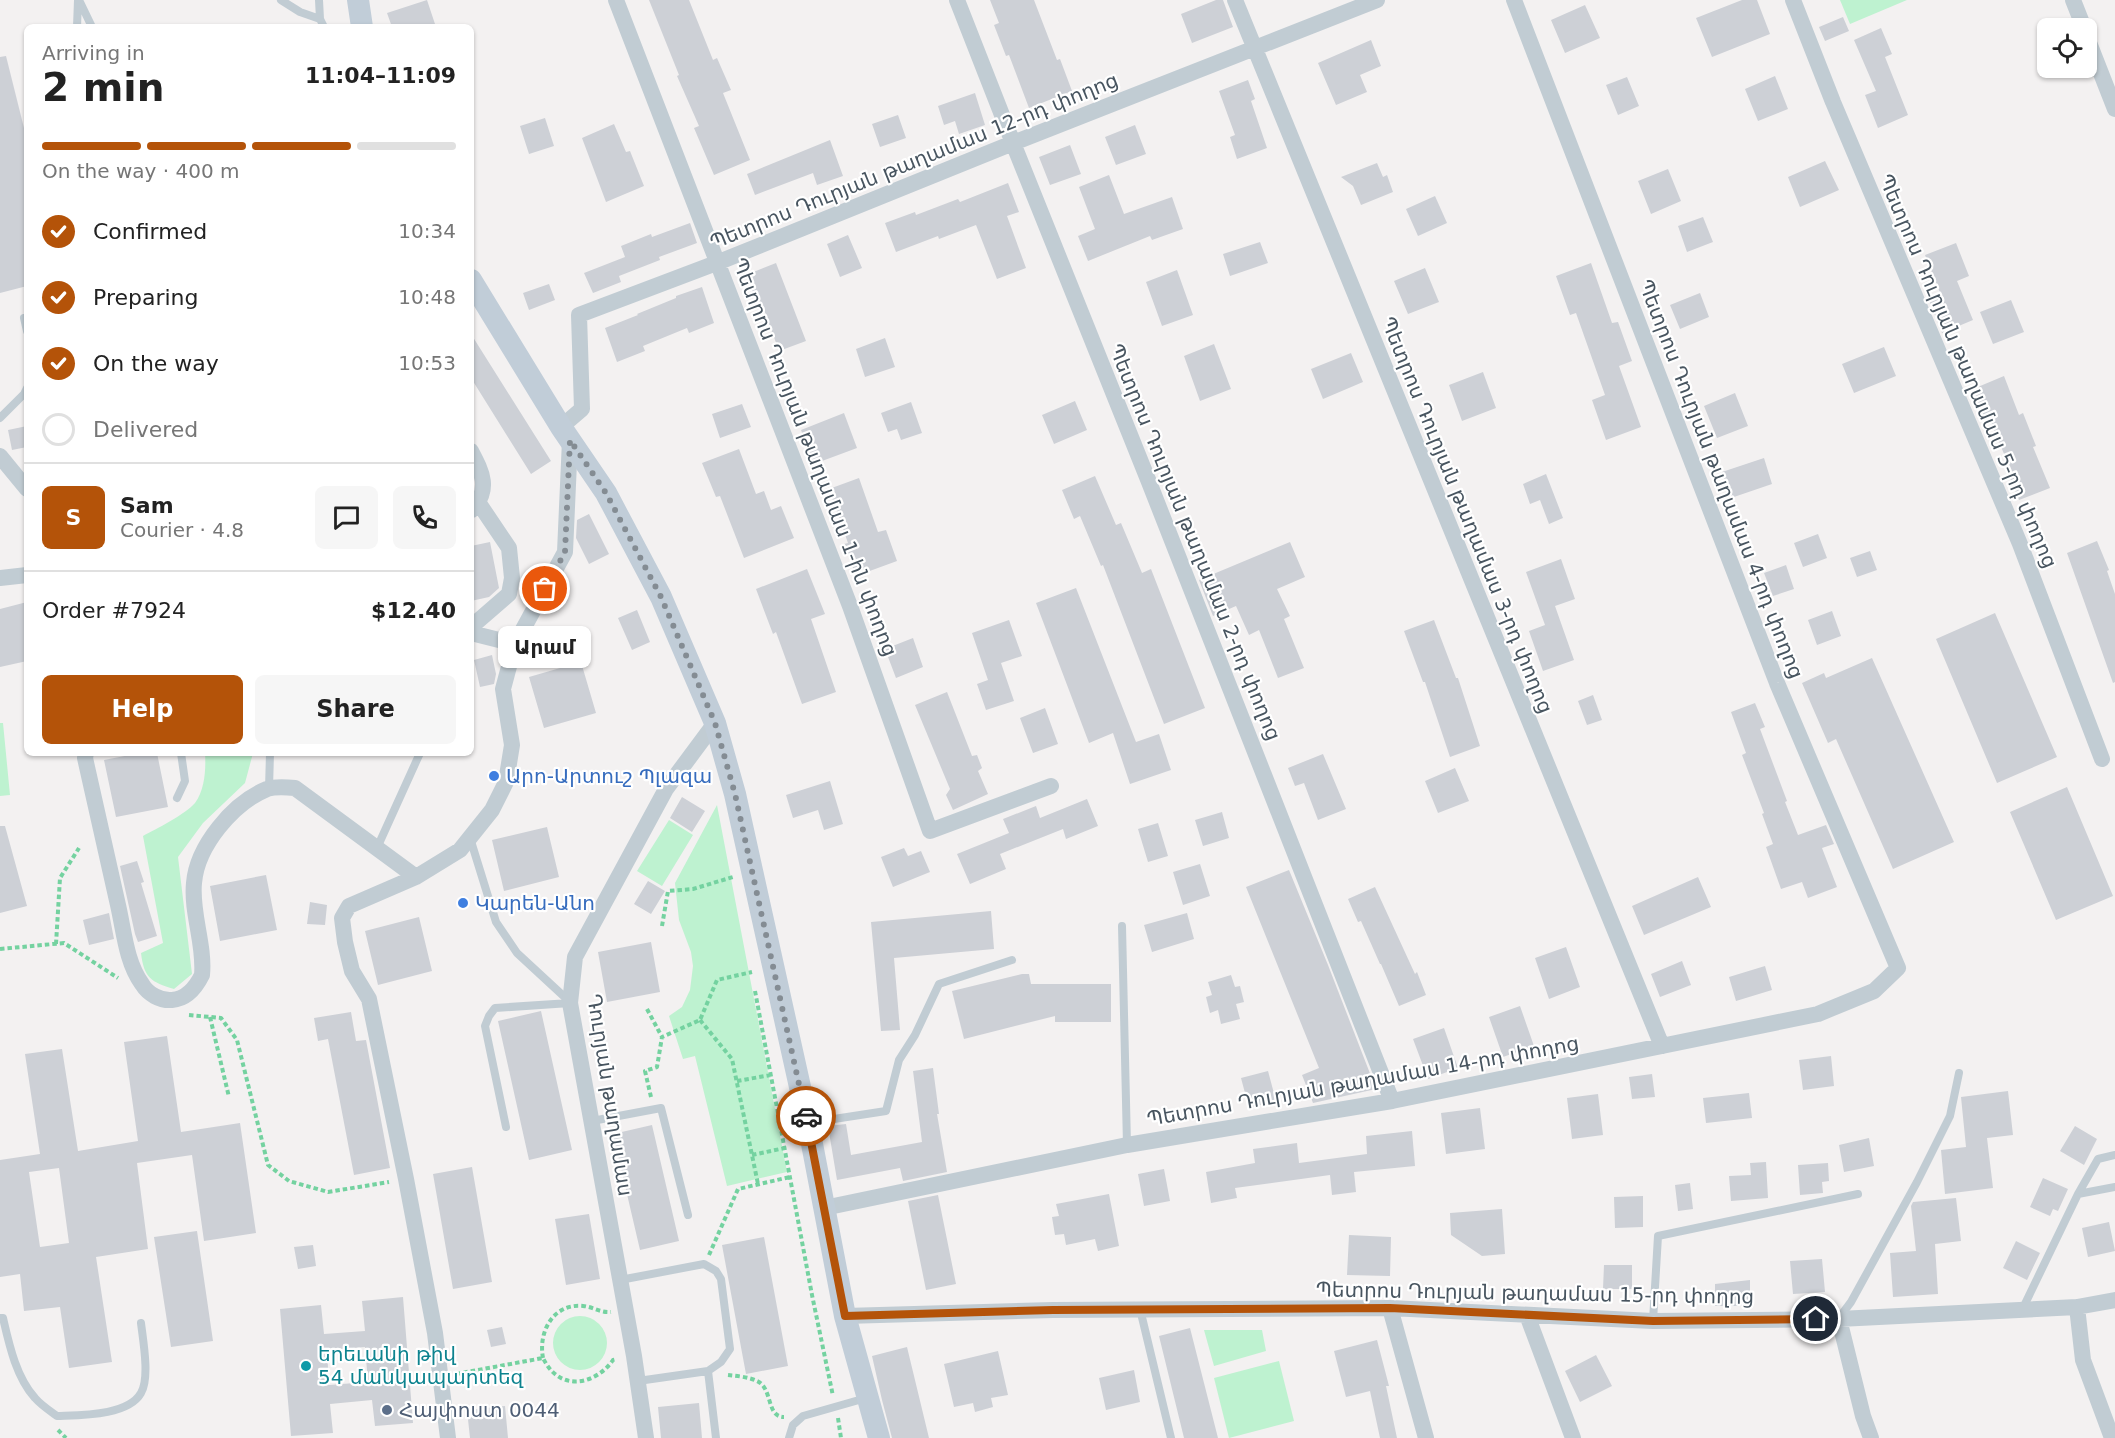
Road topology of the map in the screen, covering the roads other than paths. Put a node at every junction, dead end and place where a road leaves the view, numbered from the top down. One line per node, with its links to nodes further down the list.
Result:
1 (78, 0): 14 (lane); 15 (lane)
2 (281, 0): 13 (lane)
3 (320, 0): 13 (lane)
4 (358, 0): 16 (main road)
5 (616, 0): 21 (street, Պետրոս Դուրյան թաղամաս 1-ին փողոց)
6 (957, 0): 20 (street, Պետրոս Դուրյան թաղամաս 2-րդ փողոց)
7 (1235, 0): 17 (street, Պետրոս Դուրյան թաղամաս 3-րդ փողոց)
8 (1377, 0): 17 (street, Պետրոս Դուրյան թաղամաս 12-րդ փողոց)
9 (1514, 0): 49 (street, Պետրոս Դուրյան թաղամաս 4-րդ փողոց)
10 (1793, 0): 40 (street, Պետրոս Դուրյան թաղամաս 5-րդ փողոց)
11 (2073, 0): 12 (street)
12 (2080, 18)
13 (322, 23)
14 (76, 24)
15 (90, 24)
16 (362, 24)
17 (1253, 48): 20 (street, Պետրոս Դուրյան թաղամաս 12-րդ փողոց); 51 (street, Պետրոս Դուրյան թաղամաս 3-րդ փողոց)
18 (2097, 63): 19 (street)
19 (2115, 109)
20 (1012, 143): 21 (street, Պետրոս Դուրյան թաղամաս 12-րդ փողոց); 53 (street, Պետրոս Դուրյան թաղամաս 2-րդ փողոց)
21 (719, 262): 25 (street, Պետրոս Դուրյան թաղամաս 12-րդ փողոց); 41 (street, Պետրոս Դուրյան թաղամաս 1-ին փողոց)
22 (474, 285): 25 (main road)
23 (24, 394): 24 (lane)
24 (0, 418)
25 (566, 433): 34 (street); 35 (main road)
26 (0, 456): 28 (street)
27 (474, 457): 29 (street)
28 (24, 485)
29 (474, 506): 32 (street)
30 (24, 575): 31 (street)
31 (0, 578)
32 (474, 624)
33 (474, 634): 34 (street)
34 (514, 644): 44 (street)
35 (715, 723): 50 (street, Դուրյան թաղամաս); 55 (main road)
36 (85, 756): 42 (street)
37 (181, 756): 43 (lane)
38 (270, 756): 42 (lane)
39 (419, 756): 45 (lane)
40 (2102, 759)
41 (1051, 786)
42 (269, 789): 45 (street)
43 (177, 798)
44 (470, 838): 46 (street); 50 (lane)
45 (377, 849): 46 (street)
46 (416, 877): 80 (street)
47 (1122, 926): 57 (lane)
48 (1012, 960): 55 (lane)
49 (1898, 969): 51 (street, Պետրոս Դուրյան թաղամաս 14-րդ փողոց)
50 (570, 1003): 54 (street, Դուրյան թաղամաս); 56 (lane)
51 (1662, 1046): 53 (street, Պետրոս Դուրյան թաղամաս 14-րդ փողոց)
52 (1959, 1073): 73 (lane)
53 (1392, 1101): 57 (street, Պետրոս Դուրյան թաղամաս 14-րդ փողոց)
54 (592, 1121): 63 (lane); 64 (street, Դուրյան թաղամաս)
55 (808, 1123): 62 (main road)
56 (506, 1127)
57 (1127, 1145): 62 (street, Պետրոս Դուրյան թաղամաս 14-րդ փողոց)
58 (2115, 1155): 61 (lane)
59 (2115, 1187): 61 (lane)
60 (1858, 1194): 74 (lane)
61 (2078, 1194): 68 (lane)
62 (824, 1208): 71 (main road)
63 (688, 1215)
64 (620, 1280): 76 (lane); 77 (street, Դուրյան թաղամաս)
65 (2115, 1300): 66 (street, Պետրոս Դուրյան թաղամաս 15-րդ փողոց)
66 (2077, 1307): 68 (street, Պետրոս Դուրյան թաղամաս 15-րդ փողոց); 88 (street)
67 (1390, 1308): 69 (street, Պետրոս Դուրյան թաղամաս 15-րդ փողոց); 70 (street, Պետրոս Դուրյան թաղամաս 15-րդ փողոց); 85 (street)
68 (2023, 1308): 73 (street, Պետրոս Դուրյան թաղամաս 15-րդ փողոց)
69 (1140, 1309): 71 (street, Պետրոս Դուրյան թաղամաս 15-րդ փողոց); 84 (lane)
70 (1527, 1315): 74 (street, Պետրոս Դուրյան թաղամաս 15-րդ փողոց); 86 (street)
71 (845, 1316): 78 (main road)
72 (0, 1318): 75 (lane)
73 (1839, 1319): 74 (street, Պետրոս Դուրյան թաղամաս 15-րդ փողոց); 87 (street)
74 (1653, 1321)
75 (141, 1323)
76 (708, 1371): 77 (lane); 82 (lane)
77 (638, 1381): 81 (street, Դուրյան թաղամաս)
78 (869, 1398): 79 (main road); 83 (lane)
79 (877, 1432)
80 (448, 1438)
81 (646, 1438)
82 (716, 1438)
83 (789, 1438)
84 (1171, 1438)
85 (1426, 1438)
86 (1573, 1438)
87 (1871, 1438)
88 (2112, 1438)

